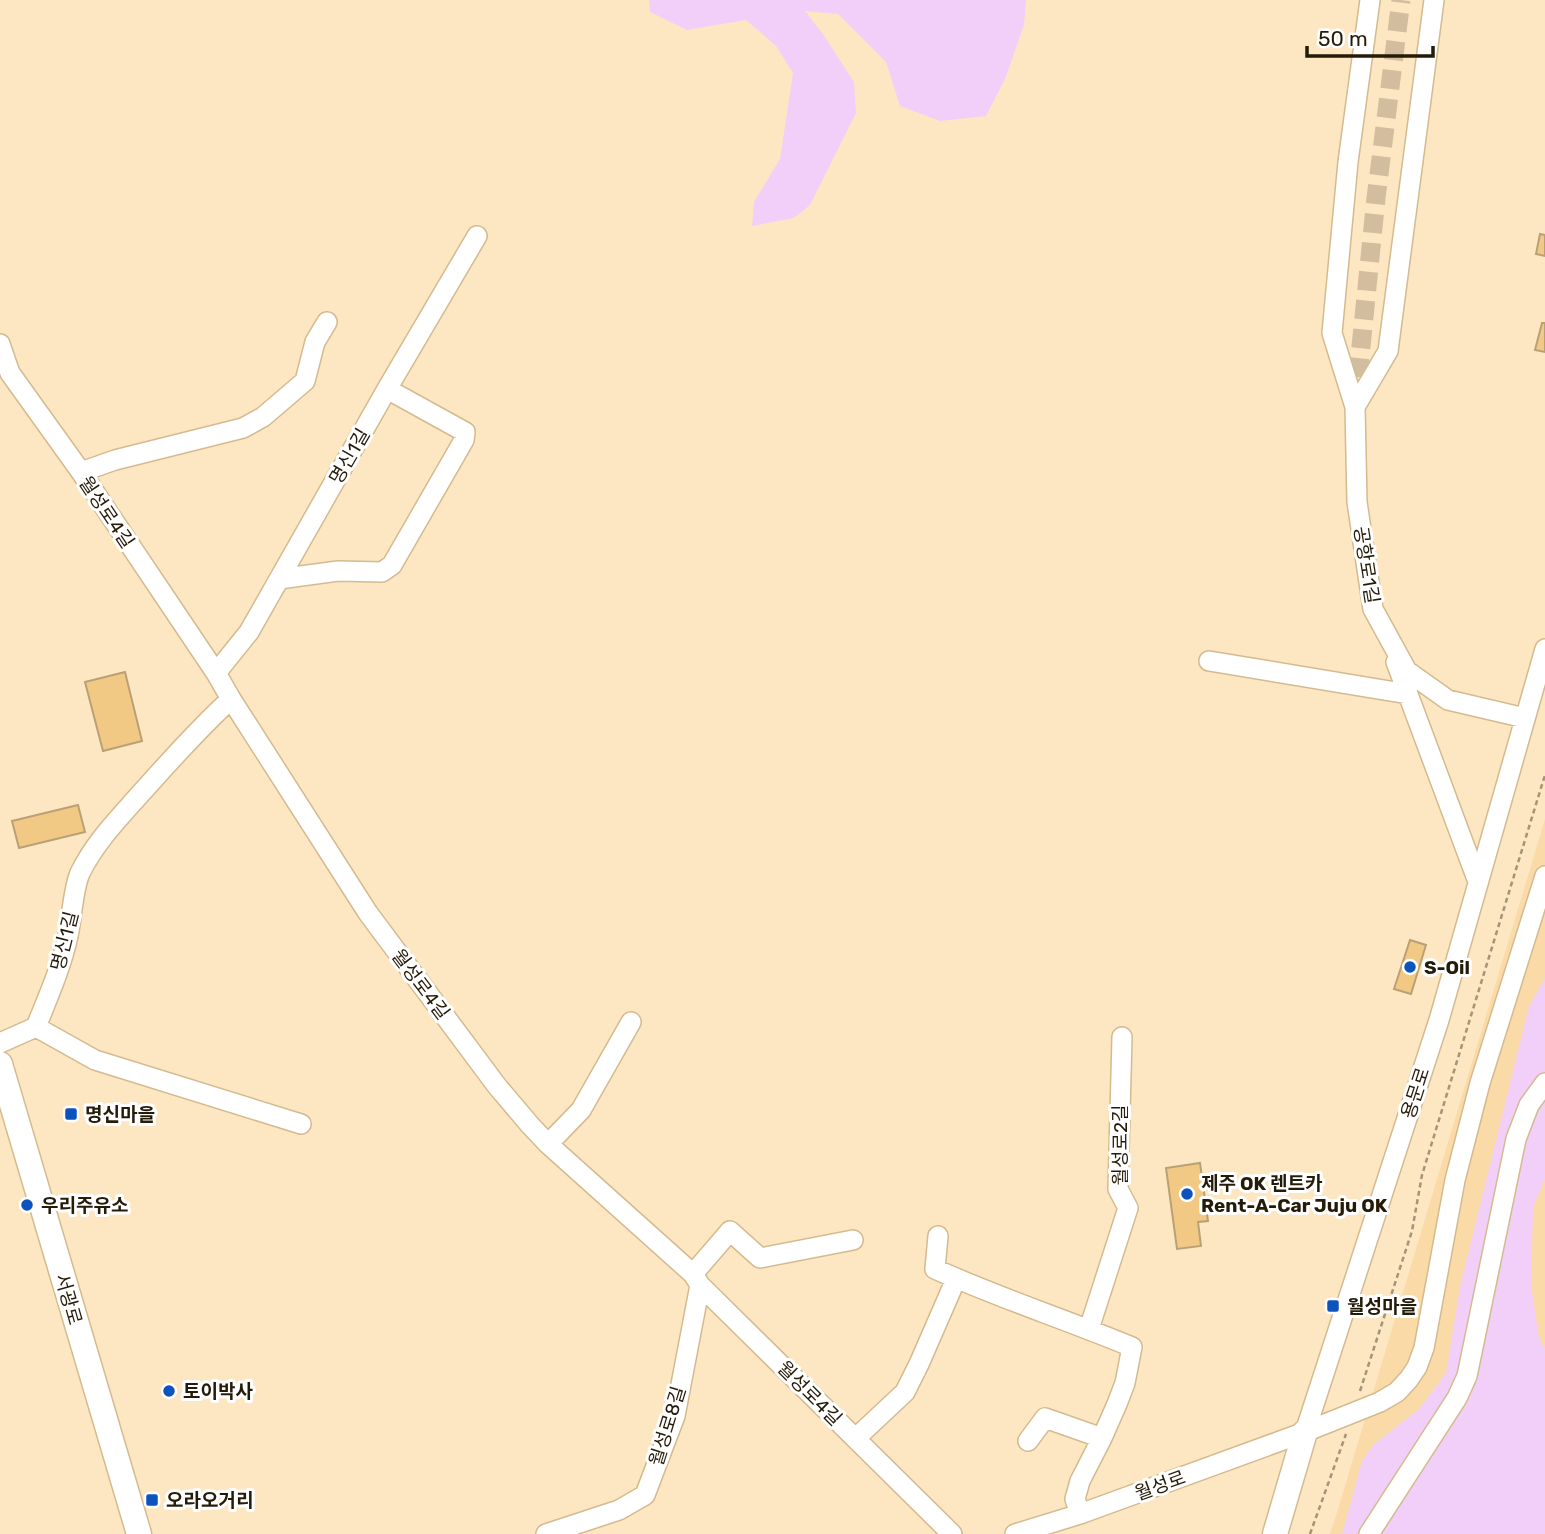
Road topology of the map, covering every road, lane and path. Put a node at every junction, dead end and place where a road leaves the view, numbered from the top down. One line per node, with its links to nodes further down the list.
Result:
1 (1370, 0): 7 (street, 공항로1길)
2 (1434, 0): 7 (street)
3 (477, 236): 6 (street, 명신1길)
4 (327, 322): 8 (street)
5 (0, 344): 8 (street, 월성로4길)
6 (387, 389): 9 (street, 명신1길); 9 (street)
7 (1355, 407): 10 (street, 공항로1길)
8 (81, 472): 13 (street, 월성로4길)
9 (279, 579): 13 (street, 명신1길)
10 (1382, 625): 14 (street); 16 (street, 공항로1길)
11 (1545, 649): 16 (street, 용문로)
12 (1209, 662): 14 (street)
13 (216, 673): 15 (street, 월성로4길)
14 (1408, 694): 19 (street)
15 (231, 699): 21 (street, 명신1길); 27 (street, 월성로4길)
16 (1524, 718): 19 (street, 용문로)
17 (1545, 775): 33 (path)
18 (1545, 876): 33 (street, 월성로)
19 (1478, 882): 34 (street, 용문로)
20 (631, 1022): 27 (street)
21 (36, 1027): 23 (street); 26 (street)
22 (1122, 1037): 32 (street, 월성로2길)
23 (0, 1043)
24 (0, 1064): 40 (main road, 서광로)
25 (1545, 1083): 46 (street)
26 (301, 1124)
27 (548, 1144): 30 (street, 월성로4길)
28 (939, 1236): 31 (street)
29 (853, 1240): 30 (street)
30 (696, 1279): 35 (street, 월성로4길); 39 (street, 월성로8길)
31 (956, 1279): 32 (street); 35 (street)
32 (1089, 1329): 36 (street)
33 (1353, 1412): 34 (street, 월성로); 45 (path)
34 (1305, 1432): 38 (street, 월성로); 44 (main road, 용문로)
35 (856, 1438): 42 (street, 월성로4길)
36 (1102, 1438): 37 (street); 38 (street)
37 (1028, 1441)
38 (1067, 1522): 43 (street, 월성로)
39 (580, 1529): 41 (street, 월성로8길)
40 (139, 1534)
41 (546, 1534)
42 (952, 1534)
43 (1015, 1534)
44 (1275, 1534)
45 (1310, 1534)
46 (1369, 1534)

